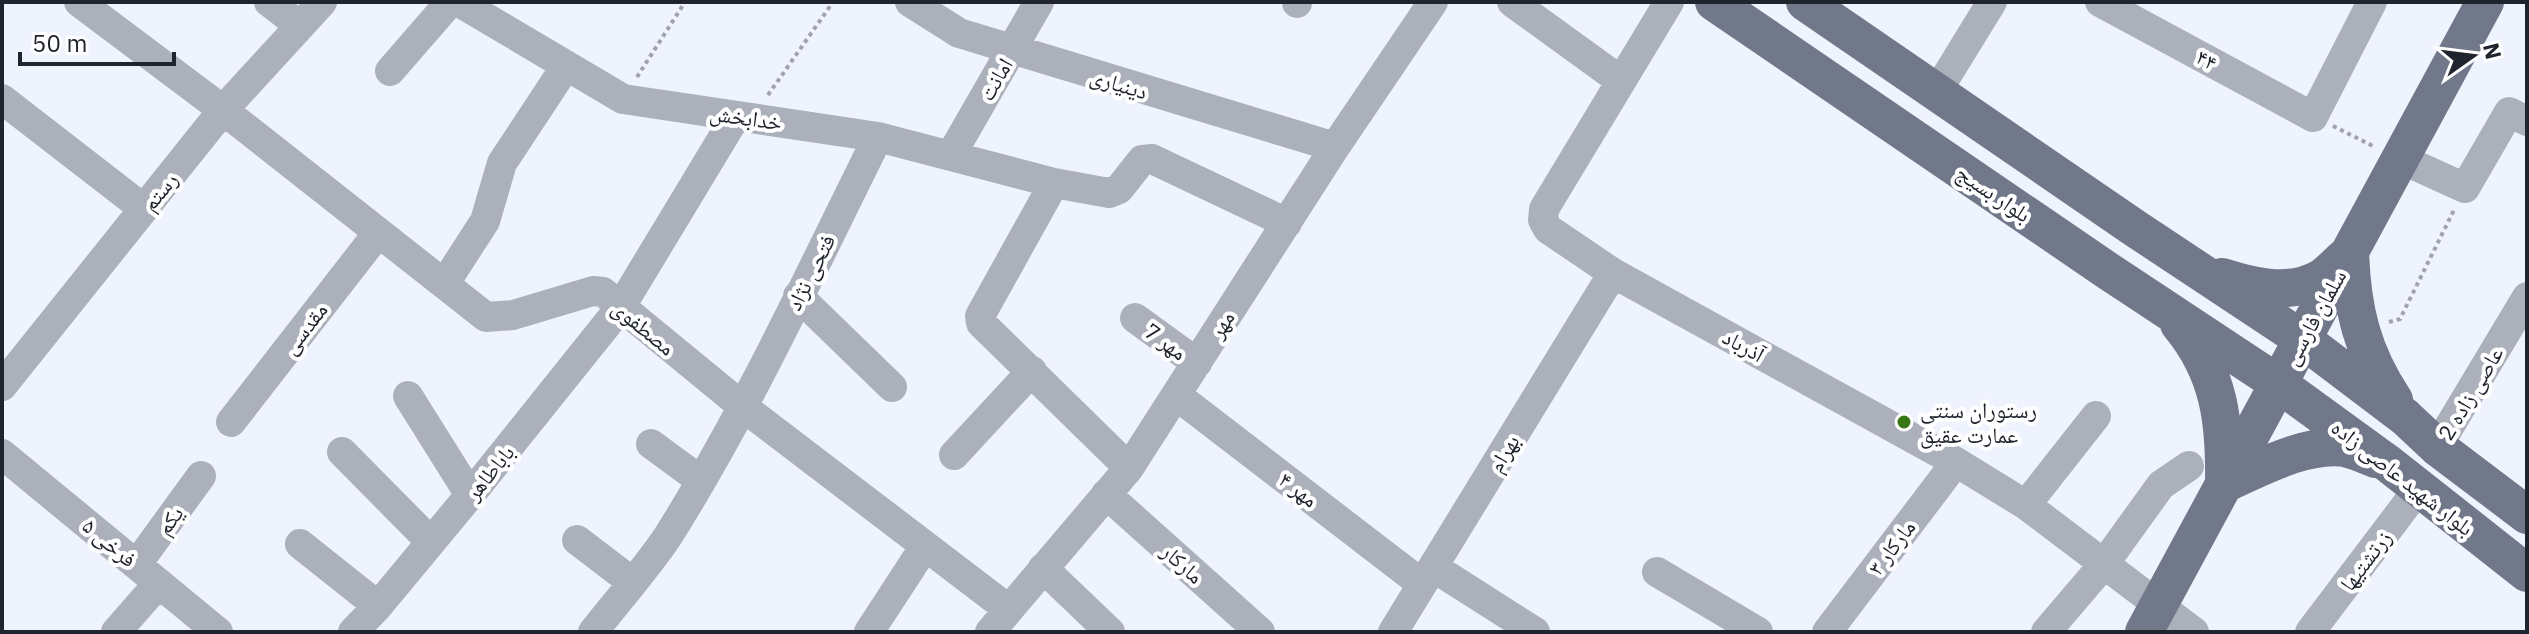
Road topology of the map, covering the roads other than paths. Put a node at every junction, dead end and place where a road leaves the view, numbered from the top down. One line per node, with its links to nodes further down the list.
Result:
1 (79, 2): 26 (street, مصطفوی)
2 (269, 2): 17 (street)
3 (322, 2): 17 (street, رستم)
4 (450, 2): 21 (street)
5 (459, 2): 20 (street, خدابخش)
6 (910, 2): 19 (street, دینیاری)
7 (1039, 2): 19 (street, امانت)
8 (1433, 2): 31 (street, مهر)
9 (1512, 2): 23 (street)
10 (1669, 2): 23 (street, آذرباد)
11 (1714, 2): 22 (main road, بلوار بسیج)
12 (1805, 2): 18 (main road)
13 (2100, 2): 14 (street, ۴۴)
14 (2372, 2)
15 (2485, 2): 33 (main road, سلمان فارسی)
16 (1982, 5): 24 (street)
17 (300, 26): 26 (street, رستم)
18 (1853, 34): 22 (main road); 24 (main road)
19 (1011, 50): 31 (street, دینیاری); 32 (street, امانت)
20 (566, 66): 27 (street, خدابخش); 41 (street)
21 (390, 71)
22 (1827, 79): 28 (main road, بلوار بسیج)
23 (1621, 81): 40 (street, آذرباد)
24 (1928, 88): 28 (main road); 39 (main road)
25 (2, 99): 35 (street)
26 (223, 110): 35 (street, رستم); 37 (street, مصطفوی)
27 (744, 117): 30 (street, خدابخش); 44 (street, باباطاهر)
28 (1887, 120): 45 (main road, بلوار بسیج)
29 (2527, 121): 33 (street)
30 (878, 137): 32 (street, خدابخش); 42 (street, فتحی نژاد)
31 (1335, 147): 36 (street, مهر)
32 (951, 155): 34 (street, خدابخش)
33 (2399, 158): 38 (main road, سلمان فارسی)
34 (1054, 183): 36 (street, خدابخش); 49 (street)
35 (144, 209): 51 (street, رستم)
36 (1287, 223): 48 (street, مهر)
37 (378, 233): 41 (street, مصطفوی); 58 (street, مقدسی)
38 (2350, 252): 39 (main road); 47 (main road, سلمان فارسی); 57 (main road)
39 (2197, 270): 47 (main road)
40 (1613, 273): 64 (street, آذرباد); 85 (street, بهرام)
41 (445, 283): 44 (street, مصطفوی)
42 (798, 296): 52 (street); 55 (street, فتحی نژاد)
43 (2527, 297): 60 (street, عاصی زاده 2)
44 (620, 308): 55 (street, مصطفوی); 73 (street, باباطاهر)
45 (2166, 309): 50 (main road, بلوار بسیج); 70 (main road)
46 (1135, 318): 48 (street, مهر 7)
47 (2302, 339): 50 (main road, سلمان فارسی); 57 (main road, بلوار شهید عاصی زاده)
48 (1197, 363): 53 (street, مهر)
49 (1032, 371): 63 (street); 67 (street)
50 (2276, 382): 65 (main road, بلوار شهید عاصی زاده); 70 (main road, سلمان فارسی)
51 (2, 386)
52 (892, 387)
53 (1176, 395): 67 (street, مهر); 85 (street, مهر ۴)
54 (408, 396): 73 (street)
55 (742, 406): 69 (street, فتحی نژاد); 79 (street, مصطفوی)
56 (2096, 416): 74 (street)
57 (2405, 417): 60 (main road, بلوار شهید عاصی زاده)
58 (231, 422)
59 (651, 444): 69 (street)
60 (2437, 447): 75 (main road, بلوار شهید عاصی زاده)
61 (342, 452): 77 (street)
62 (2, 454): 84 (street, فرخی ۵)
63 (954, 455)
64 (1956, 462): 74 (street, آذرباد); 100 (street, مارکار ۳)
65 (2386, 462): 70 (main road); 71 (main road, بلوار شهید عاصی زاده)
66 (2189, 466): 80 (street)
67 (1129, 468): 72 (street, مهر)
68 (201, 476): 84 (street, یکم)
69 (700, 480): 86 (street, فتحی نژاد)
70 (2224, 484): 88 (main road, سلمان فارسی)
71 (2419, 488): 83 (main road, بلوار شهید عاصی زاده); 103 (street, زرتشتیها)
72 (1106, 494): 81 (street, مهر); 96 (street, مارکار)
73 (470, 495): 77 (street, باباطاهر)
74 (2026, 505): 80 (street, آذرباد)
75 (2527, 515)
76 (577, 540): 86 (street)
77 (431, 542): 87 (street, باباطاهر)
78 (300, 544): 87 (street)
79 (925, 546): 89 (street, مصطفوی); 94 (street)
80 (2104, 564): 88 (street, آذرباد); 101 (street)
81 (1043, 568): 89 (street, مهر); 95 (street)
82 (1657, 572): 99 (street)
83 (2527, 573)
84 (147, 574): 90 (street, یکم); 91 (street, فرخی ۵)
85 (1428, 576): 97 (street, بهرام); 98 (street, مهر ۴)
86 (632, 582): 93 (street, فتحی نژاد)
87 (378, 606): 92 (street, باباطاهر)
88 (2151, 618): 102 (street, آذرباد)
89 (999, 620)
90 (116, 632)
91 (218, 632)
92 (353, 632)
93 (593, 632)
94 (869, 632)
95 (1110, 632)
96 (1260, 632)
97 (1393, 632)
98 (1535, 632)
99 (1758, 632)
100 (1827, 632)
101 (2046, 632)
102 (2194, 632)
103 (2310, 632)

